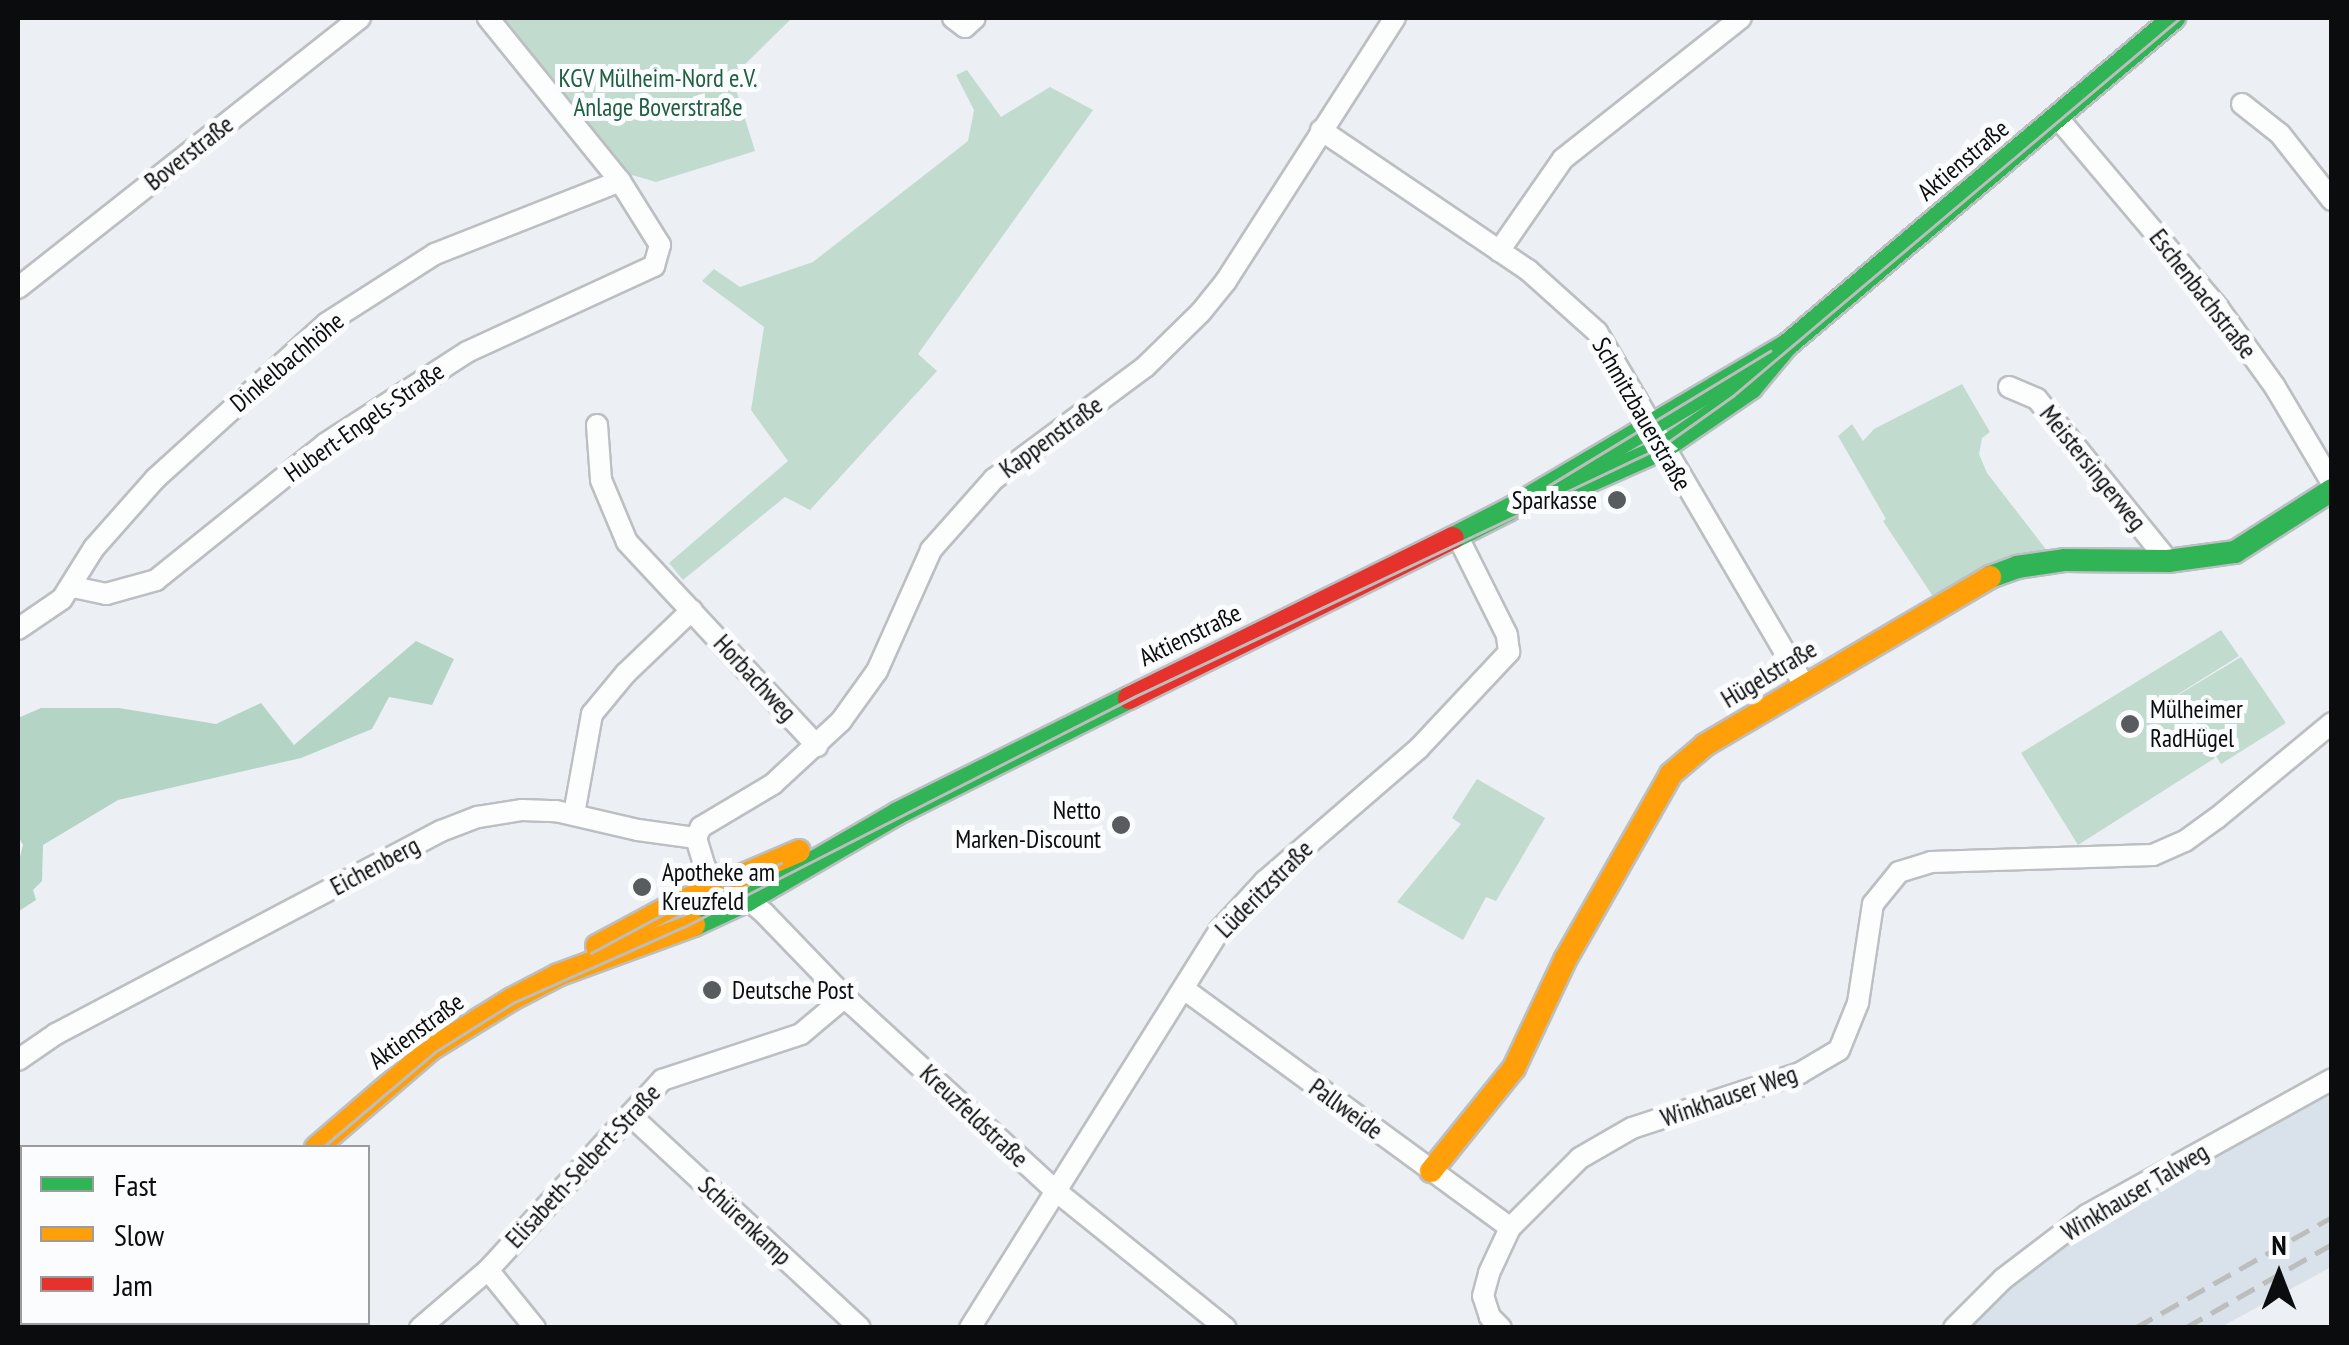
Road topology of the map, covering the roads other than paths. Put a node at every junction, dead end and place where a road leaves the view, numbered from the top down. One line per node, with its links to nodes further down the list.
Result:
1 (360, 18): 14 (street, Boverstraße)
2 (488, 18): 11 (street)
3 (954, 18): 4 (street)
4 (975, 18)
5 (1395, 18): 10 (street, Kappenstraße)
6 (1741, 18): 13 (street)
7 (2174, 18): 9 (main road, Aktienstraße)
8 (2242, 104): 12 (street)
9 (2056, 117): 15 (main road, Aktienstraße); 20 (street, Eschenbachstraße)
10 (1322, 130): 13 (street, Schmitzbauerstraße); 29 (street, Kappenstraße)
11 (620, 181): 24 (street, Dinkelbachhöhe); 24 (street, Hubert-Engels-Straße)
12 (2332, 200)
13 (1499, 251): 17 (street, Schmitzbauerstraße)
14 (18, 288)
15 (1787, 345): 17 (main road, Aktienstraße); 19 (main road, Aktienstraße)
16 (2010, 387): 23 (street, Meistersingerweg)
17 (1649, 424): 19 (street, Schmitzbauerstraße); 21 (main road, Aktienstraße)
18 (597, 425): 25 (street, Horbachweg)
19 (1662, 450): 21 (main road, Aktienstraße); 27 (street, Schmitzbauerstraße)
20 (2332, 486): 23 (main road, Hügelstraße)
21 (1508, 510): 22 (main road, Aktienstraße)
22 (1457, 535): 30 (main road, Aktienstraße); 35 (street, Lüderitzstraße)
23 (2168, 561): 27 (main road, Hügelstraße)
24 (73, 587): 26 (street, Dinkelbachhöhe)
25 (692, 610): 29 (street, Horbachweg); 31 (street)
26 (18, 629)
27 (1804, 685): 41 (main road, Hügelstraße)
28 (2332, 723): 43 (street, Winkhauser Weg)
29 (818, 746): 32 (street, Kappenstraße)
30 (898, 813): 33 (main road, Aktienstraße); 33 (main road, Aktienstraße)
31 (574, 814): 32 (street, Eichenberg); 37 (street, Eichenberg)
32 (696, 838): 33 (street)
33 (734, 892): 34 (main road, Aktienstraße); 34 (main road, Aktienstraße); 36 (street, Kreuzfeldstraße)
34 (558, 975): 40 (main road, Aktienstraße)
35 (1184, 989): 41 (street, Pallweide); 42 (street, Lüderitzstraße)
36 (844, 997): 39 (street, Elisabeth-Selbert-Straße); 42 (street, Kreuzfeldstraße)
37 (18, 1060)
38 (2332, 1079): 51 (street, Winkhauser Talweg)
39 (630, 1115): 44 (street, Elisabeth-Selbert-Straße); 47 (street, Schürenkamp)
40 (319, 1145)
41 (1431, 1171): 43 (street, Pallweide)
42 (1056, 1191): 48 (street, Lüderitzstraße); 49 (street, Kreuzfeldstraße)
43 (1510, 1228): 50 (street, Winkhauser Weg)
44 (488, 1270): 45 (street, Elisabeth-Selbert-Straße); 46 (street, Elisabeth-Selbert-Straße)
45 (420, 1328)
46 (534, 1328)
47 (860, 1328)
48 (970, 1328)
49 (1226, 1328)
50 (1501, 1328)
51 (1954, 1328)

